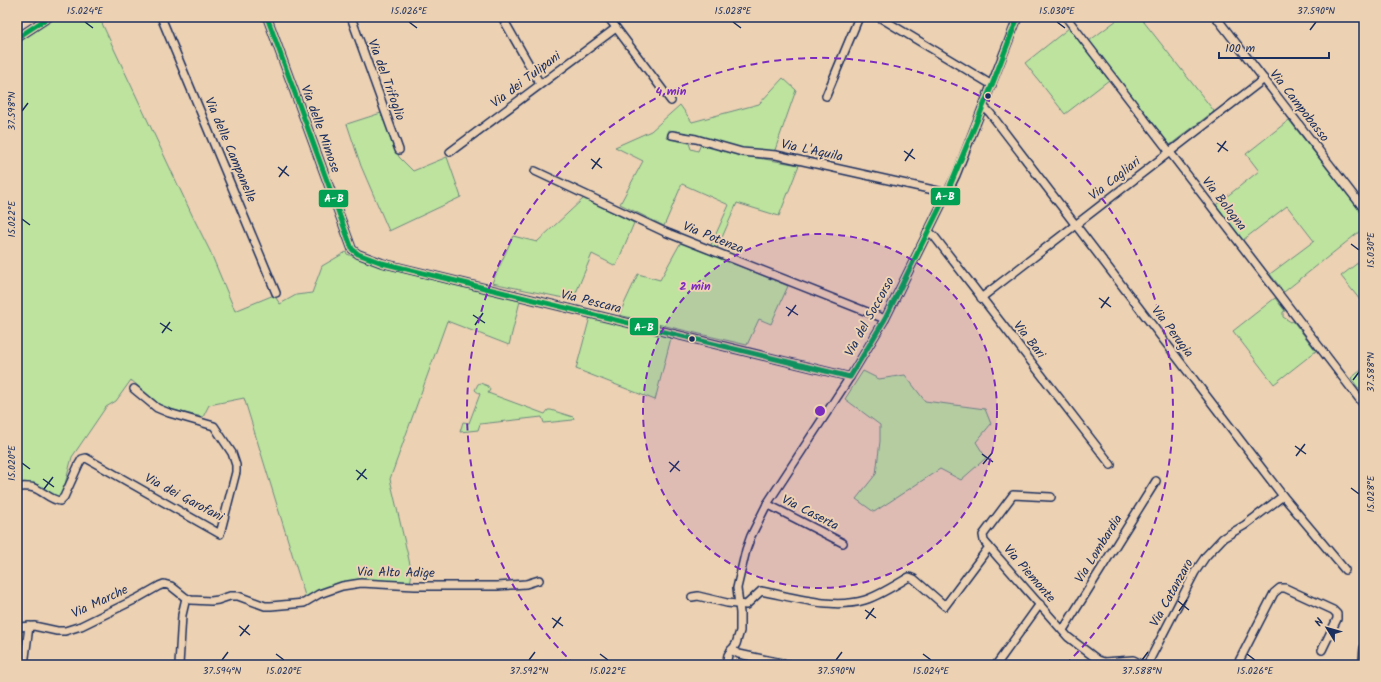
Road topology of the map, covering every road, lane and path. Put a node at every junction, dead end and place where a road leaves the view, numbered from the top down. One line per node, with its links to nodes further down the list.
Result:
1 (49, 17): 13 (street)
2 (162, 17): 30 (street, Via delle Campanelle)
3 (267, 17): 29 (street, Via delle Mimose)
4 (351, 17): 21 (street, Via del Trifoglio)
5 (502, 17): 15 (street)
6 (608, 17): 12 (street)
7 (859, 17): 17 (street)
8 (879, 17): 16 (street)
9 (1018, 17): 16 (street, Via del Soccorso)
10 (1066, 17): 23 (street, Via Bologna)
11 (1216, 17): 14 (street, Via Campobasso)
12 (616, 28): 15 (street, Via dei Tulipani); 18 (street)
13 (17, 38)
14 (1264, 79): 23 (street, Via Cagliari); 26 (street, Via Campobasso)
15 (540, 84): 22 (street, Via dei Tulipani)
16 (992, 85): 19 (street, Via del Soccorso)
17 (826, 96)
18 (671, 101)
19 (983, 106): 25 (street, Via del Soccorso); 27 (street, Via Perugia)
20 (672, 135): 25 (street, Via L'Aquila)
21 (399, 150)
22 (450, 152)
23 (1169, 152): 27 (street, Via Cagliari); 35 (street, Via Bologna)
24 (535, 171): 32 (street, Via Potenza)
25 (947, 193): 28 (street, Via del Soccorso)
26 (1364, 209)
27 (1076, 225): 31 (street, Via Cagliari); 39 (street, Via Perugia)
28 (928, 231): 31 (street, Via Bari); 32 (street, Via del Soccorso)
29 (352, 249): 33 (street, Via Pescara)
30 (276, 293)
31 (981, 298): 36 (street, Via Bari)
32 (885, 319): 33 (street, Via del Soccorso)
33 (850, 377): 41 (street, Via del Soccorso)
34 (134, 389): 38 (street, Via dei Garofani)
35 (1364, 405)
36 (1111, 465)
37 (1156, 480): 52 (street, Via Lombardia)
38 (17, 488)
39 (1282, 496): 44 (street, Via Perugia); 64 (street, Via Catanzaro)
40 (1050, 497): 43 (street)
41 (767, 504): 42 (street, Via Caserta); 48 (street, Via del Soccorso)
42 (843, 543)
43 (989, 547): 48 (street, Via Piemonte); 49 (street, Via Piemonte)
44 (1345, 570)
45 (539, 580): 47 (street, Via Alto Adige)
46 (692, 597): 48 (street)
47 (186, 598): 50 (street, Via Marche); 59 (street)
48 (738, 603): 54 (street, Via del Soccorso)
49 (1040, 604): 52 (street, Via Piemonte); 62 (street)
50 (29, 626): 51 (street, Via Marche); 58 (street)
51 (17, 627)
52 (1063, 630): 56 (street, Via Piemonte)
53 (1364, 648): 57 (street)
54 (731, 650): 60 (street, Via del Soccorso); 61 (street)
55 (1322, 650): 65 (street)
56 (1096, 663): 63 (street, Via Piemonte)
57 (1364, 664)
58 (24, 665)
59 (179, 665)
60 (726, 665)
61 (791, 665)
62 (996, 665)
63 (1143, 665)
64 (1147, 665)
65 (1237, 665)

